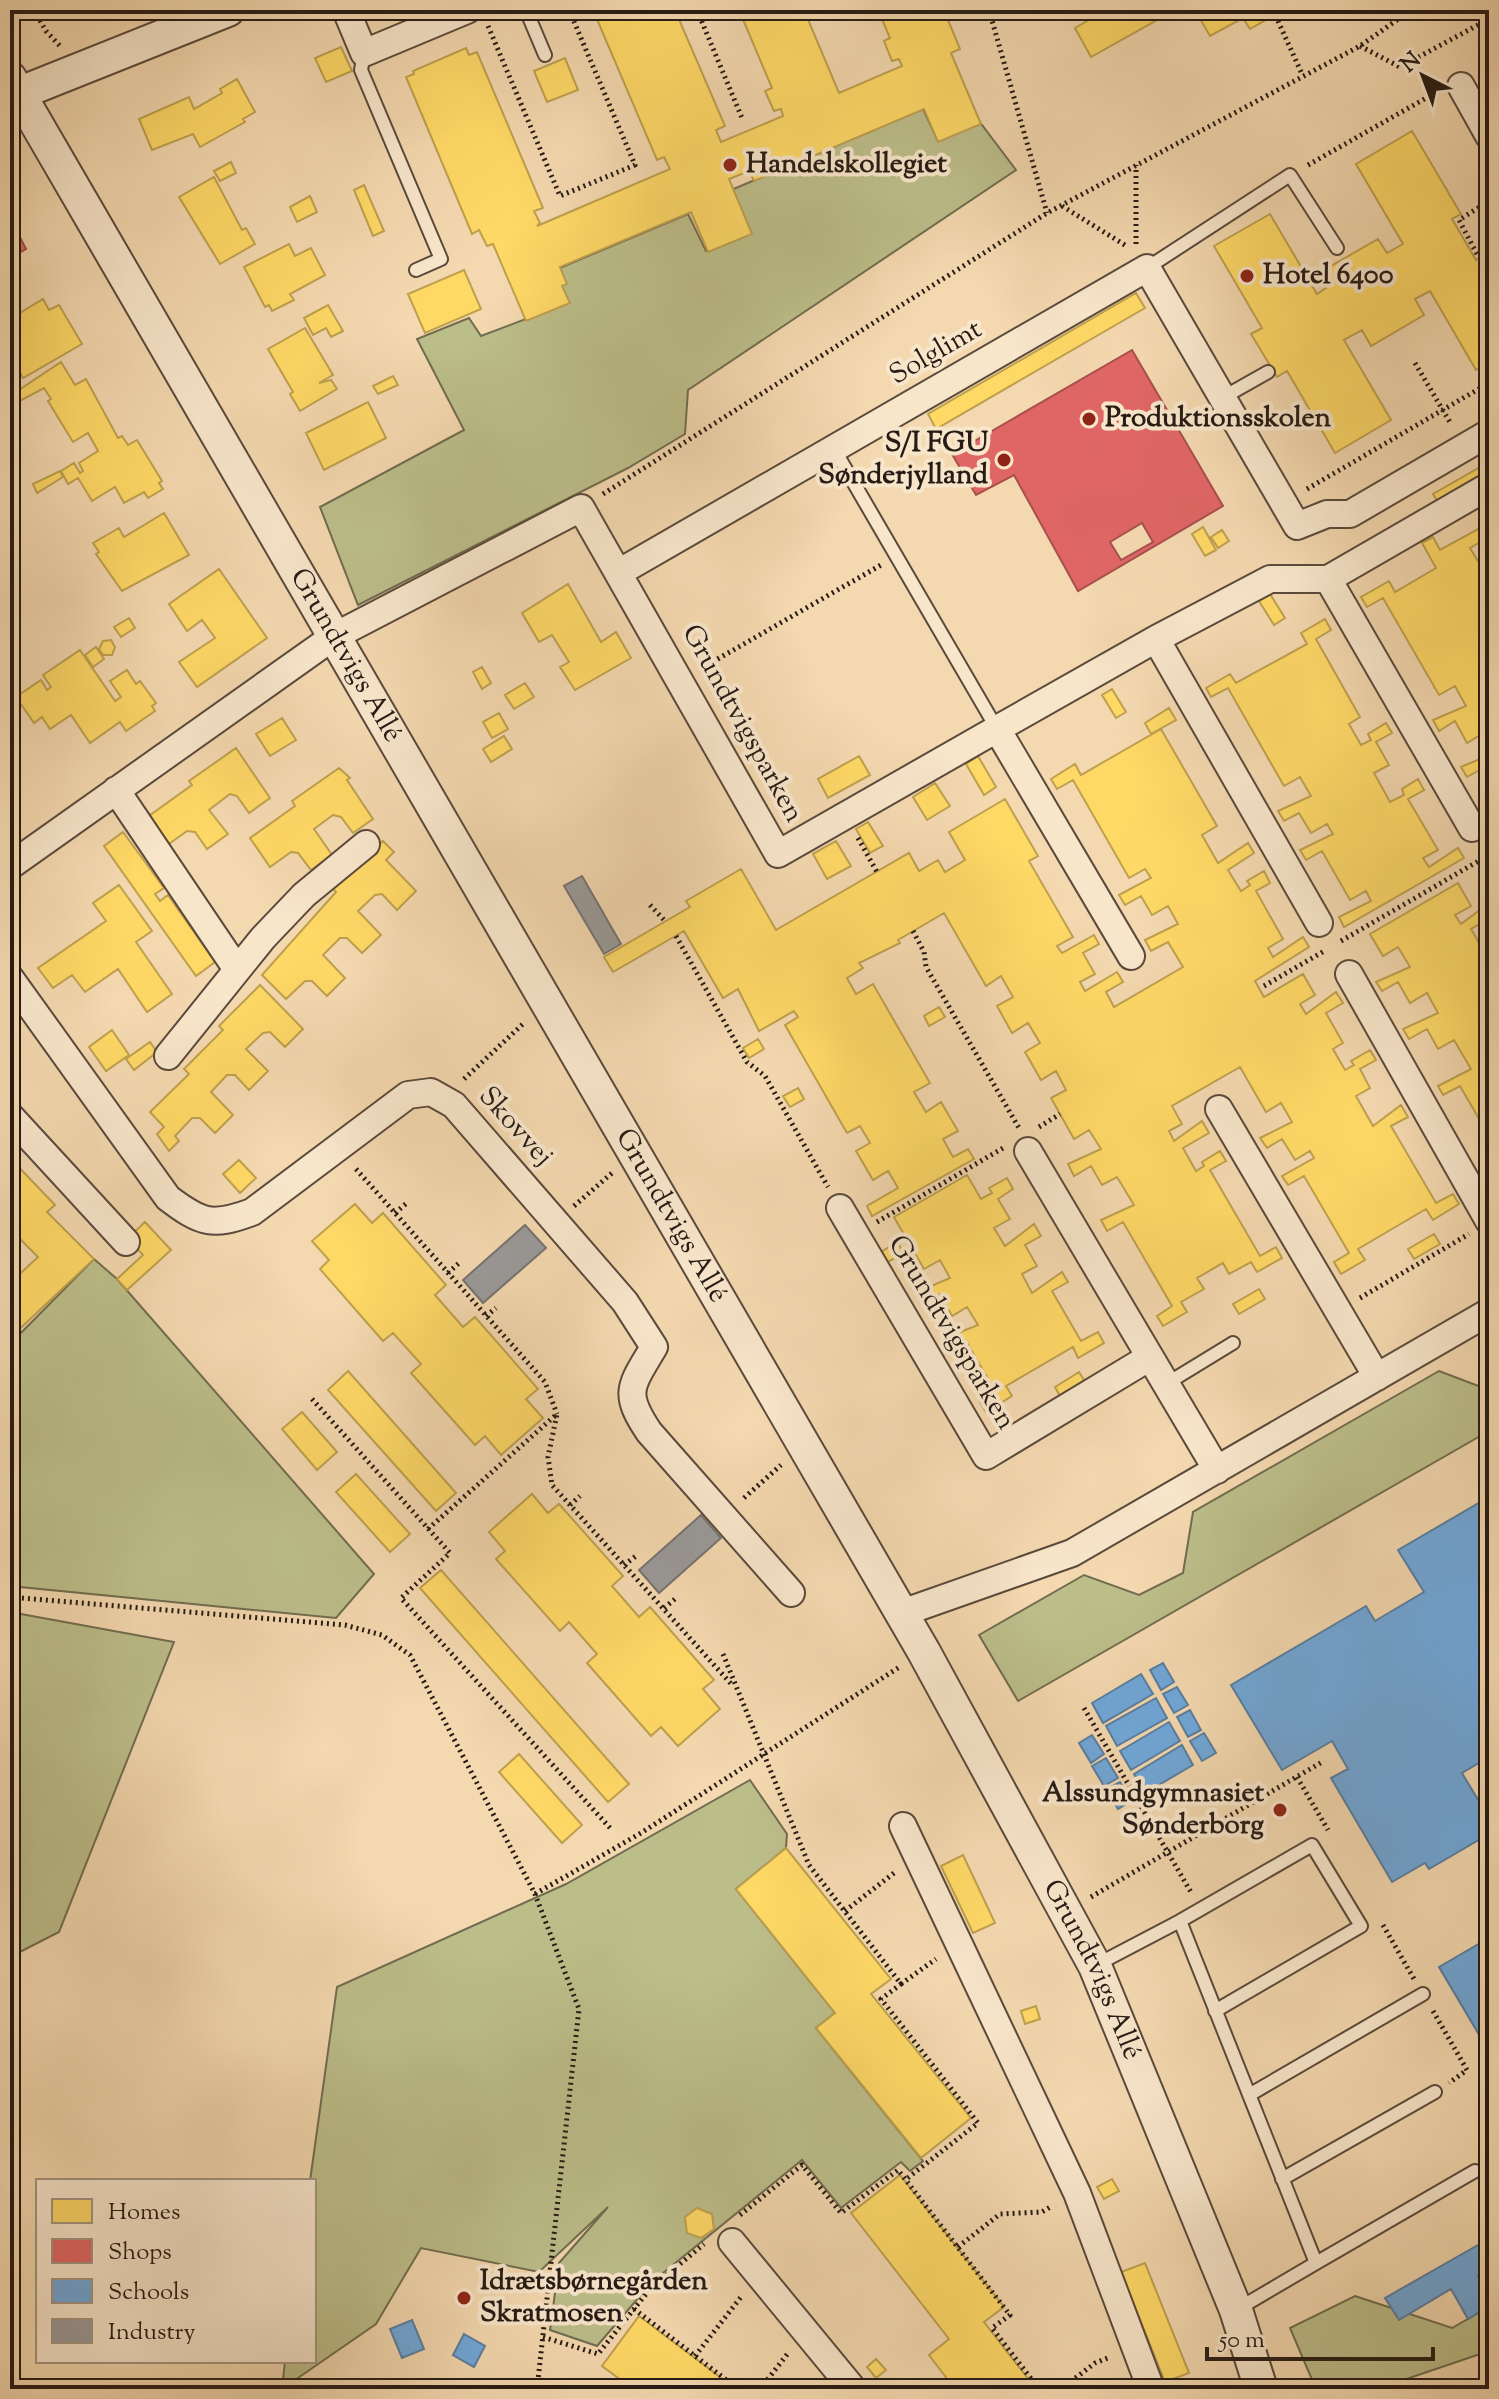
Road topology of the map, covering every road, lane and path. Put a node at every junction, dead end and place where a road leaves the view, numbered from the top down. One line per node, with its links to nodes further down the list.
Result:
1 (34, 10): 15 (path)
2 (228, 10): 15 (street)
3 (346, 10): 13 (street)
4 (526, 10): 14 (lane)
5 (569, 10): 10 (path)
6 (697, 10): 19 (path)
7 (989, 10): 26 (path)
8 (1273, 10): 16 (path)
9 (1411, 10): 12 (path)
10 (477, 17): 13 (street)
11 (1489, 19): 12 (path)
12 (1360, 46): 16 (path)
13 (364, 53): 30 (lane)
14 (545, 55)
15 (84, 69): 17 (street)
16 (1302, 74): 21 (path)
17 (13, 90): 45 (street, Grundtvigs Allé)
18 (1454, 93): 20 (street); 23 (path)
19 (742, 118)
20 (1485, 148): 22 (path)
21 (1136, 165): 25 (path); 25 (path)
22 (1489, 174)
23 (1290, 175): 27 (lane); 29 (lane)
24 (1489, 201): 28 (path)
25 (1061, 205): 26 (path)
26 (1047, 213): 41 (path)
27 (1337, 248)
28 (1489, 250)
29 (1147, 268): 34 (street); 38 (street, Solglimt)
30 (416, 270)
31 (1415, 363): 35 (path)
32 (1268, 372): 34 (lane)
33 (1489, 383): 35 (path)
34 (1222, 398): 40 (street)
35 (1443, 410): 37 (path); 40 (path)
36 (1489, 433): 37 (street)
37 (1465, 448): 40 (street)
38 (834, 449): 42 (lane); 43 (street, Solglimt)
39 (1489, 486): 44 (street)
40 (1283, 503)
41 (581, 508): 43 (street); 45 (street)
42 (897, 556): 47 (path); 48 (lane)
43 (618, 573): 47 (street, Grundtvigsparken)
44 (1328, 579): 46 (street, Grundtvigsparken); 51 (street)
45 (333, 637): 49 (street); 66 (street, Grundtvigs Allé)
46 (1156, 639): 48 (street, Grundtvigsparken); 58 (street)
47 (681, 681): 50 (street, Grundtvigsparken)
48 (997, 729): 50 (street, Grundtvigsparken); 61 (street)
49 (116, 790): 54 (street); 62 (street)
50 (844, 816): 55 (path)
51 (1472, 828)
52 (366, 844): 62 (street)
53 (1489, 855): 65 (path)
54 (10, 866)
55 (877, 872)
56 (650, 905): 57 (path)
57 (666, 922)
58 (1319, 923)
59 (913, 931): 72 (path)
60 (676, 936): 76 (path)
61 (1131, 956)
62 (236, 968): 67 (street)
63 (1349, 974): 79 (street)
64 (10, 978): 73 (street, Skovvej)
65 (1264, 986)
66 (546, 1003): 68 (path); 74 (street, Grundtvigs Allé)
67 (168, 1056)
68 (442, 1098): 73 (street, Skovvej); 78 (street, Skovvej)
69 (1219, 1109): 85 (street)
70 (1060, 1114): 72 (path)
71 (10, 1116): 81 (street)
72 (1026, 1144): 80 (path); 89 (street)
73 (337, 1148): 77 (path)
74 (634, 1154): 78 (path); 94 (street, Grundtvigs Allé)
75 (408, 1202): 77 (path)
76 (840, 1208): 80 (street, Grundtvigsparken)
77 (395, 1213): 83 (path)
78 (556, 1222): 98 (street, Skovvej)
79 (1482, 1226): 85 (path)
80 (855, 1234): 89 (street, Grundtvigsparken)
81 (126, 1242)
82 (459, 1263): 83 (path)
83 (448, 1273): 87 (path)
84 (496, 1308): 87 (path)
85 (1338, 1310): 90 (street)
86 (1489, 1312): 90 (street)
87 (486, 1316): 93 (path)
88 (1233, 1343): 91 (lane)
89 (1150, 1357): 91 (street)
90 (1377, 1377): 95 (street)
91 (1166, 1384): 95 (street)
92 (312, 1399): 99 (path)
93 (557, 1414): 97 (path); 99 (path)
94 (804, 1445): 98 (path); 106 (street, Grundtvigs Allé)
95 (1217, 1470): 106 (street)
96 (580, 1496): 97 (path)
97 (570, 1505): 101 (path)
98 (725, 1515): 102 (street, Skovvej)
99 (428, 1529): 115 (path)
100 (636, 1556): 101 (path)
101 (624, 1565): 105 (path)
102 (791, 1593)
103 (10, 1597): 119 (path)
104 (675, 1599): 105 (path)
105 (663, 1608): 109 (path)
106 (902, 1613): 107 (street, Grundtvigs Allé)
107 (924, 1652): 111 (path); 122 (street, Grundtvigs Allé)
108 (723, 1654): 109 (path)
109 (735, 1688): 111 (path)
110 (1084, 1708): 117 (path)
111 (763, 1753): 119 (path); 121 (path)
112 (1322, 1762): 113 (path)
113 (1297, 1777): 116 (path); 117 (path)
114 (903, 1826): 118 (street)
115 (611, 1829)
116 (1328, 1831)
117 (1168, 1852): 120 (path); 122 (path)
118 (918, 1859): 121 (path); 125 (street)
119 (535, 1894): 143 (path)
120 (1201, 1909): 124 (lane); 129 (lane)
121 (845, 1911): 127 (path)
122 (1066, 1912): 126 (street, Grundtvigs Allé)
123 (1376, 1913): 128 (path)
124 (1180, 1921): 126 (lane); 129 (lane)
125 (960, 1947): 127 (path); 135 (street)
126 (1095, 1966): 141 (street, Grundtvigs Allé)
127 (901, 1984): 134 (path)
128 (1423, 1994): 130 (path); 131 (lane)
129 (1215, 2011): 131 (lane)
130 (1435, 2092): 133 (lane)
131 (1249, 2095): 133 (lane)
132 (1475, 2171): 138 (lane)
133 (1282, 2179): 138 (lane)
134 (905, 2180): 136 (path); 137 (path)
135 (1077, 2193): 137 (path); 144 (street)
136 (724, 2235): 139 (street); 140 (path)
137 (958, 2247): 150 (path)
138 (1316, 2263): 141 (lane)
139 (759, 2275): 142 (street); 145 (path)
140 (634, 2309): 143 (path); 145 (path)
141 (1236, 2310): 153 (street, Grundtvigs Allé)
142 (805, 2331): 148 (path); 149 (street)
143 (543, 2337): 146 (path)
144 (1136, 2348): 151 (path); 152 (street)
145 (695, 2356): 147 (path)
146 (537, 2389)
147 (738, 2389)
148 (760, 2389)
149 (853, 2389)
150 (1039, 2389)
151 (1061, 2389)
152 (1151, 2389)
153 (1261, 2389)

